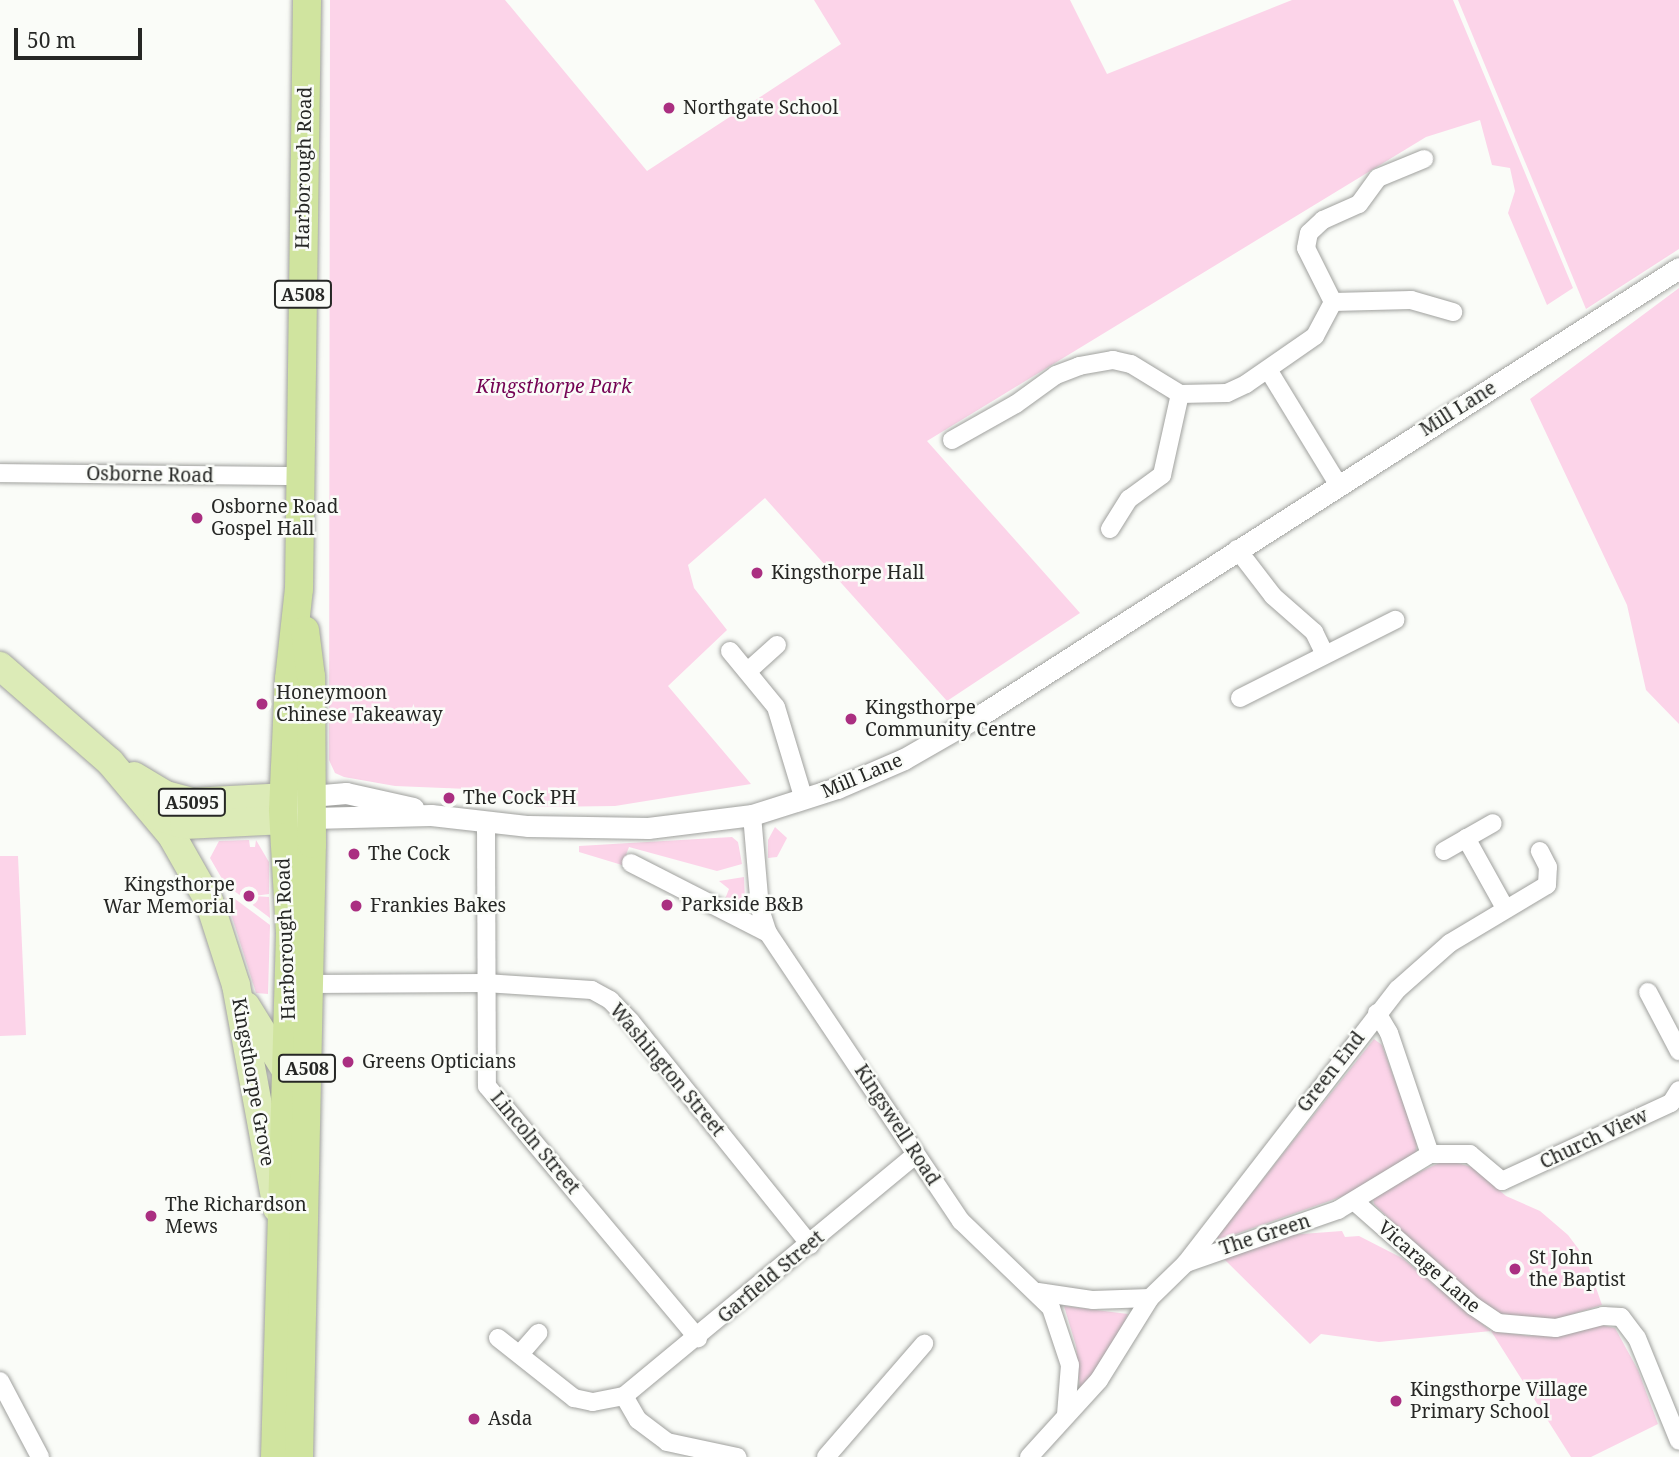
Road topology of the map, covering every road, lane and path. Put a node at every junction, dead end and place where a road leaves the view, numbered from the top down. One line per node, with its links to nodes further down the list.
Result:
1 (306, 0): 10 (highway, Harborough Road / A508)
2 (1424, 159): 4 (street)
3 (1679, 268): 11 (street, Mill Lane)
4 (1334, 302): 5 (street); 6 (street)
5 (1453, 312)
6 (1269, 371): 7 (street); 11 (street)
7 (1180, 394): 8 (street); 12 (street)
8 (952, 440)
9 (0, 473): 10 (street, Osborne Road)
10 (301, 476): 23 (highway, Harborough Road / A508)
11 (1338, 484): 13 (street, Mill Lane)
12 (1110, 529)
13 (1237, 549): 17 (street); 22 (street, Mill Lane)
14 (1395, 620): 17 (street)
15 (777, 645): 19 (street)
16 (730, 651): 19 (street)
17 (1325, 655): 20 (street)
18 (0, 666): 21 (main road, Kingsthorpe Grove / A5095)
19 (748, 671): 22 (street)
20 (1240, 698)
21 (110, 762): 23 (main road, A5095); 25 (main road, Kingsthorpe Grove / A5095)
22 (804, 800): 24 (street, Mill Lane)
23 (310, 813): 25 (main road); 27 (street, Mill Lane); 27 (street); 35 (highway, Harborough Road / A508); 40 (highway, Harborough Road / A508)
24 (752, 815): 27 (street, Mill Lane); 33 (street, Kingswell Road)
25 (157, 816): 36 (main road, Kingsthorpe Grove / A5095)
26 (1493, 823): 28 (street)
27 (486, 827): 34 (street, Lincoln Street)
28 (1466, 838): 29 (street); 32 (street)
29 (1444, 851)
30 (1540, 851): 32 (street, Green End)
31 (631, 863): 33 (street)
32 (1505, 908): 38 (street, Green End)
33 (768, 933): 44 (street, Kingswell Road)
34 (485, 983): 35 (street, Washington Street); 47 (street, Washington Street); 53 (street, Lincoln Street)
35 (309, 984): 42 (highway, Harborough Road / A508)
36 (236, 985): 40 (main road, Kingsthorpe Grove / A5095); 46 (main road, Kingsthorpe Grove / A5095)
37 (1647, 992): 39 (street)
38 (1377, 1013): 43 (street); 48 (street, Green End)
39 (1679, 1051)
40 (287, 1072): 42 (main road, Kingsthorpe Grove / A5095); 46 (highway, Harborough Road / A508)
41 (1679, 1090): 43 (street, Church View)
42 (307, 1113): 62 (highway, Harborough Road / A508)
43 (1430, 1154): 45 (street, The Green)
44 (915, 1155): 47 (street, Garfield Street); 49 (street, Kingswell Road)
45 (1354, 1201): 48 (street, The Green); 59 (street, Vicarage Lane)
46 (279, 1221): 61 (highway, Harborough Road / A508)
47 (810, 1245): 53 (street, Garfield Street)
48 (1186, 1263): 50 (street, The Green)
49 (1038, 1292): 50 (street); 58 (street, Kingswell Road)
50 (1150, 1298): 58 (street, The Green)
51 (538, 1333): 55 (street)
52 (498, 1338): 55 (street)
53 (698, 1338): 57 (street, Garfield Street)
54 (924, 1344): 64 (street)
55 (520, 1354): 57 (street)
56 (0, 1381): 60 (street)
57 (624, 1396): 63 (street)
58 (1066, 1415): 65 (street, The Green)
59 (1679, 1441)
60 (40, 1457)
61 (275, 1457)
62 (299, 1457)
63 (737, 1457)
64 (826, 1457)
65 (1029, 1457)

